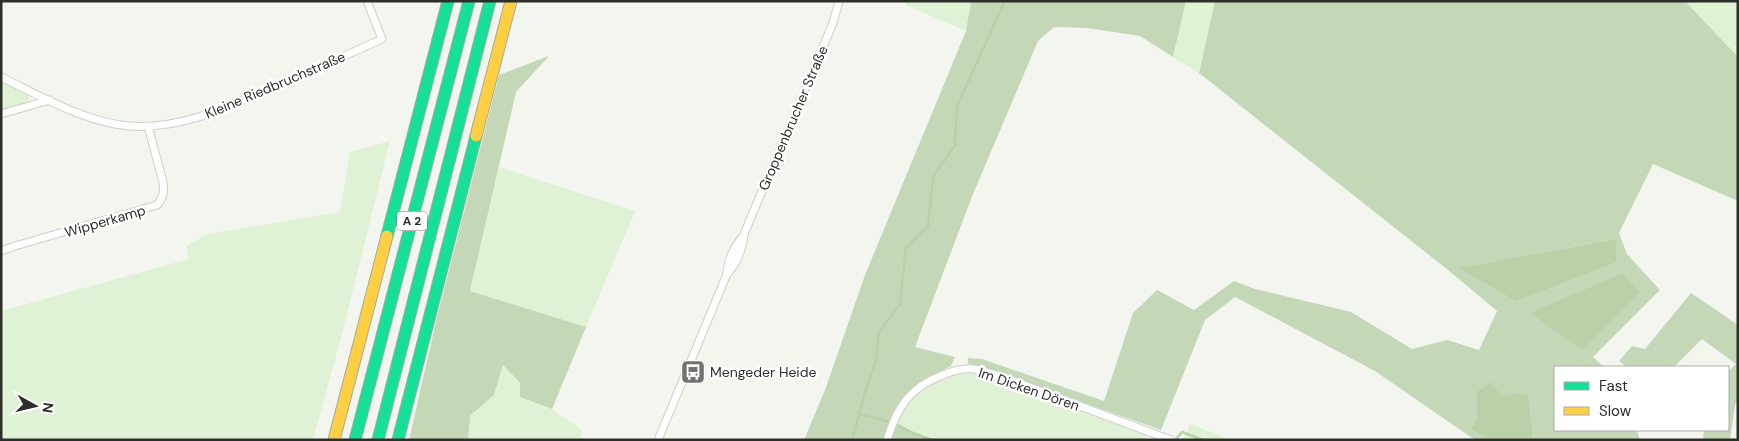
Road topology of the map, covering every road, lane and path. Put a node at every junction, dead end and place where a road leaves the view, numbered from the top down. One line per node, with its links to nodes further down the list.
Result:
1 (367, 1): 10 (street, Kleine Riedbruchstraße)
2 (448, 1): 12 (highway)
3 (469, 1): 13 (highway, A 2)
4 (490, 1): 14 (highway, A 2)
5 (511, 1): 15 (highway)
6 (839, 1): 16 (street, Groppenbrucher Straße)
7 (1, 77): 8 (street, Kleine Riedbruchstraße)
8 (50, 100): 9 (street); 10 (street, Kleine Riedbruchstraße)
9 (1, 114)
10 (148, 126): 11 (street, Wipperkamp)
11 (1, 252)
12 (334, 440)
13 (355, 440)
14 (378, 440)
15 (398, 440)
16 (658, 440)
17 (888, 440): 18 (street, Im Dicken Dören)
18 (1171, 440)

